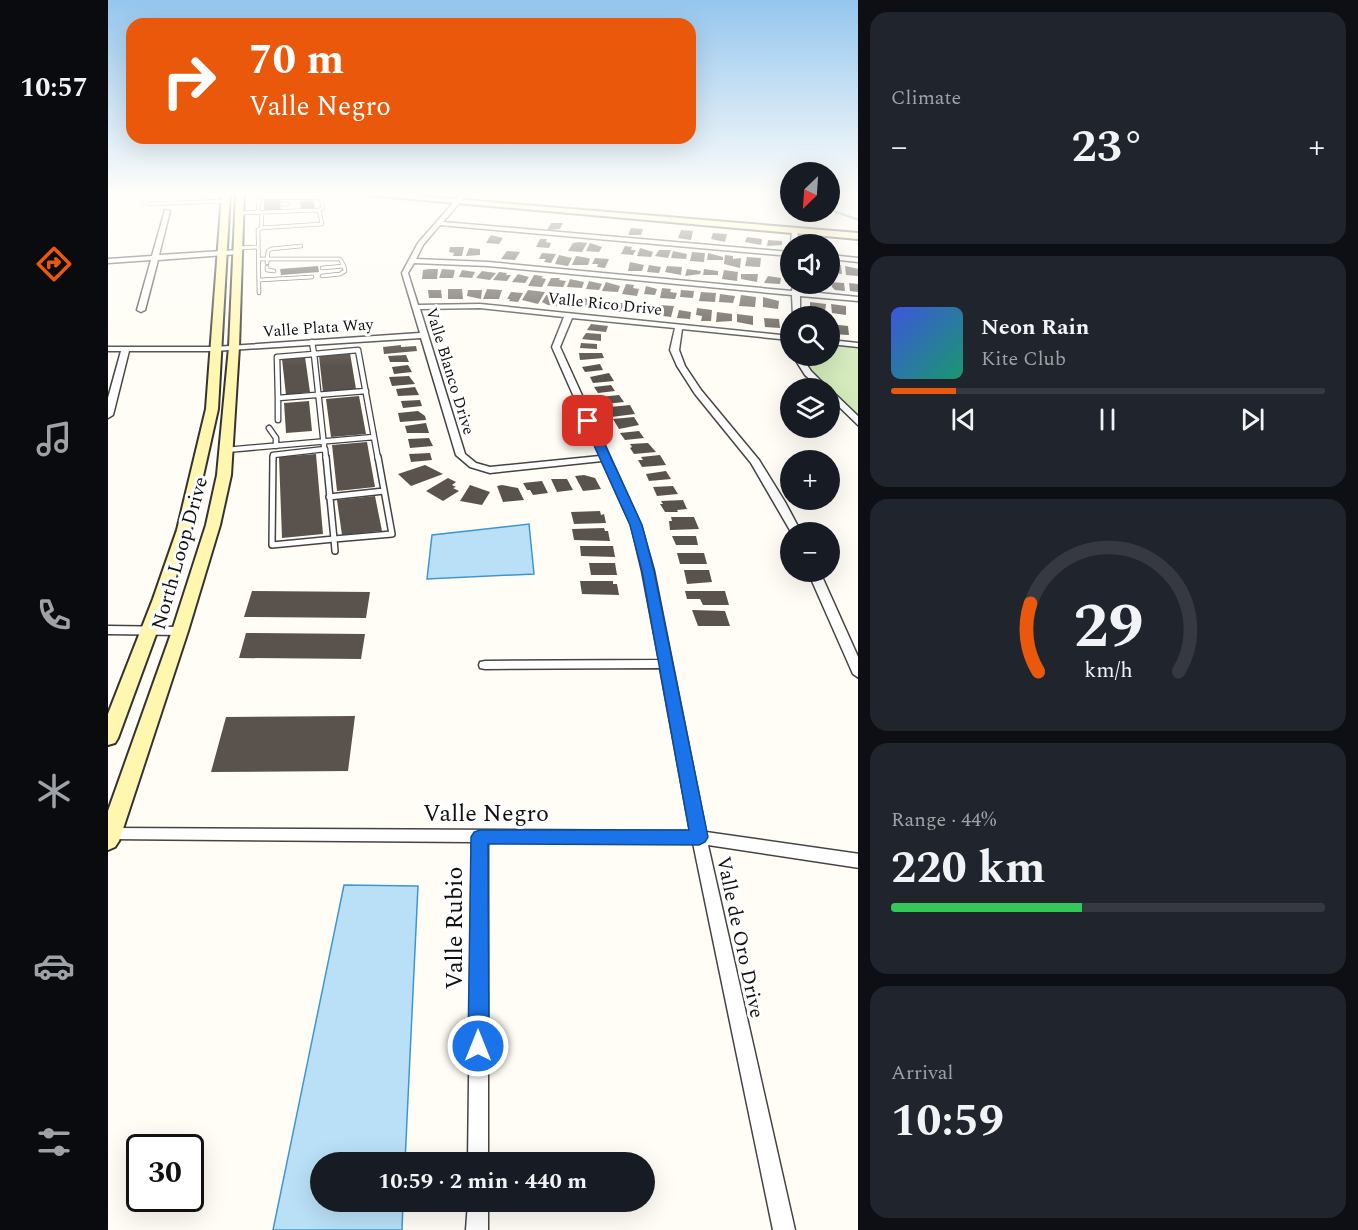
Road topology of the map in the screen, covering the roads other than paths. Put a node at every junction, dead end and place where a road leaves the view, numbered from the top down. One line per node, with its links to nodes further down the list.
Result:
1 (158, 251): 10 (street)
2 (232, 251): 9 (street)
3 (238, 251): 36 (main road, North Loop Drive)
4 (258, 251): 12 (lane)
5 (268, 251): 16 (lane)
6 (417, 251): 15 (street, Valle Blanco Drive)
7 (760, 251): 8 (street)
8 (780, 253)
9 (221, 254): 10 (street); 37 (main road, North Loop Drive)
10 (156, 258): 14 (street); 28 (street)
11 (840, 258): 13 (street)
12 (258, 259): 16 (lane); 22 (lane)
13 (858, 260)
14 (108, 261)
15 (412, 261): 23 (street); 27 (street, Valle Blanco Drive)
16 (267, 263): 17 (lane); 19 (lane)
17 (344, 266): 18 (lane); 20 (lane)
18 (322, 268)
19 (274, 271)
20 (322, 276)
21 (312, 277): 22 (lane)
22 (259, 280): 24 (lane)
23 (780, 291)
24 (259, 293)
25 (807, 294): 26 (street)
26 (858, 299)
27 (417, 307): 29 (street, Valle Rico Drive); 31 (street, Valle Blanco Drive)
28 (141, 310)
29 (569, 315): 30 (street, Valle Rico Drive); 56 (street, Valle de Oro Drive)
30 (679, 326): 32 (street, Valle Rico Drive); 59 (street)
31 (424, 335): 33 (street, Valle Plata Way); 56 (street, Valle Blanco Drive)
32 (780, 337)
33 (312, 342): 36 (street, Valle Plata Way); 40 (lane)
34 (840, 343): 35 (street)
35 (858, 345)
36 (234, 347): 37 (street, Valle Plata Way); 55 (main road, North Loop Drive)
37 (214, 349): 39 (street, Valle Plata Way); 64 (main road, North Loop Drive)
38 (108, 350): 39 (street, Valle Plata Way)
39 (125, 350): 47 (street)
40 (314, 354): 43 (lane); 44 (lane); 45 (lane)
41 (803, 366): 42 (street)
42 (813, 378)
43 (366, 391): 44 (lane); 51 (lane)
44 (318, 395): 45 (lane); 52 (lane)
45 (278, 398): 48 (lane)
46 (840, 404): 49 (street)
47 (108, 415)
48 (278, 420)
49 (858, 423)
50 (269, 428): 53 (lane)
51 (374, 437): 52 (lane); 57 (lane)
52 (323, 442): 53 (lane); 54 (lane)
53 (276, 446): 55 (lane)
54 (324, 449): 58 (lane); 60 (lane)
55 (226, 450): 65 (main road, North Loop Drive)
56 (605, 458): 66 (street, Valle de Oro Drive)
57 (384, 491): 58 (lane); 60 (lane)
58 (330, 497): 60 (lane)
59 (791, 522)
60 (334, 539): 61 (lane)
61 (335, 551)
62 (818, 582): 68 (street)
63 (108, 630): 64 (street)
64 (147, 632): 65 (street); 69 (main road, North Loop Drive)
65 (180, 632): 70 (main road, North Loop Drive)
66 (666, 664): 67 (street); 72 (street, Valle de Oro Drive)
67 (485, 665)
68 (858, 674)
69 (108, 738)
70 (109, 837): 71 (street, Valle Negro)
71 (480, 837): 72 (street, Valle Negro); 74 (street, Valle Rubio)
72 (699, 837): 73 (street, Valle Negro); 77 (street, Valle de Oro Drive)
73 (858, 861)
74 (478, 1152)
75 (478, 1212): 76 (street)
76 (477, 1230)
77 (784, 1230)

